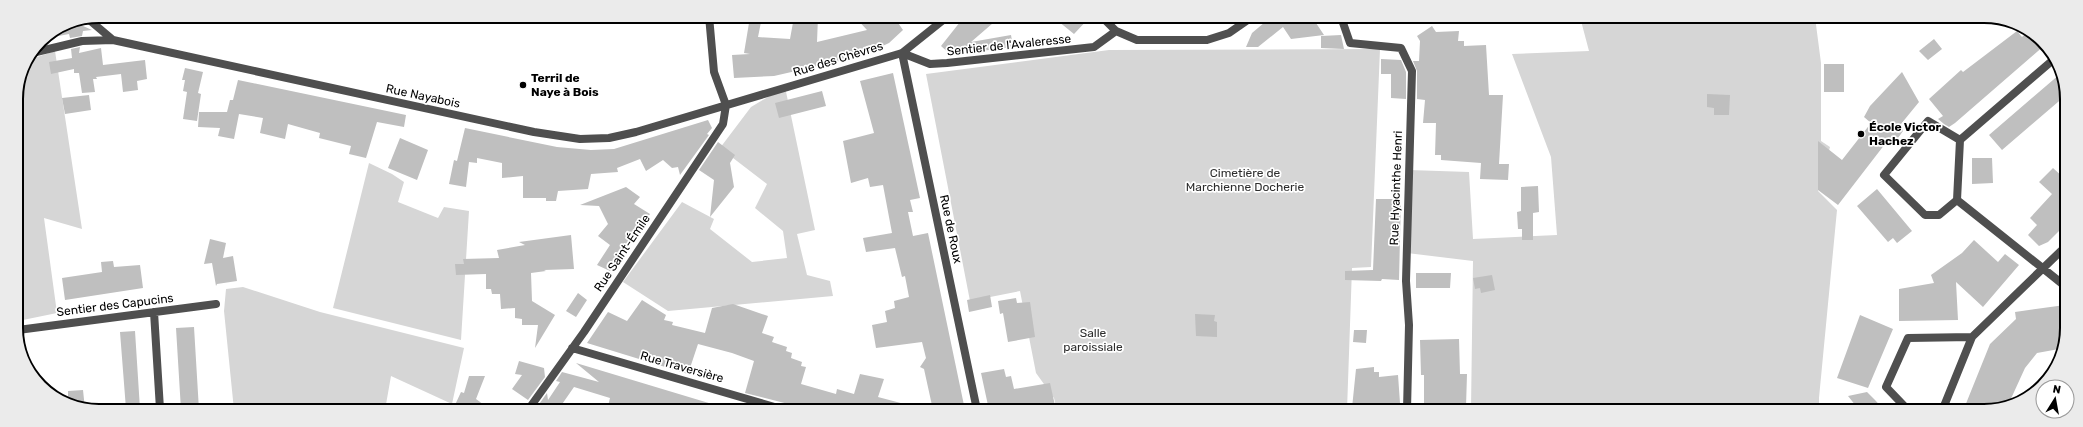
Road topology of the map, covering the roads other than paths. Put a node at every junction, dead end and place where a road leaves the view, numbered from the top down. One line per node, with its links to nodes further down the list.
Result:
1 (94, 23): 8 (street)
2 (710, 23): 12 (street)
3 (939, 23): 10 (street, Rue des Chèvres)
4 (1108, 23): 7 (street)
5 (1243, 23): 7 (street)
6 (1343, 23): 27 (street, Rue Hyacinthe Henri)
7 (1116, 31): 10 (street, Sentier de l'Avaleresse)
8 (113, 40): 9 (street); 12 (street, Rue Nayabois)
9 (41, 51)
10 (902, 52): 12 (street, Rue des Chèvres); 26 (street, Rue de Roux)
11 (2051, 62): 13 (street)
12 (726, 105): 22 (street, Rue Saint-Émile)
13 (1960, 140): 14 (street); 14 (street)
14 (1957, 200): 16 (street)
15 (2060, 252): 16 (street)
16 (2043, 268): 17 (street); 21 (street)
17 (2060, 282)
18 (216, 304): 19 (street, Sentier des Capucins)
19 (154, 312): 20 (street, Sentier des Capucins); 23 (street)
20 (23, 329)
21 (1972, 337): 28 (street); 29 (street)
22 (572, 348): 24 (street, Rue Saint-Émile); 25 (street, Rue Traversière)
23 (160, 404)
24 (532, 404)
25 (764, 404)
26 (976, 404)
27 (1407, 404)
28 (1902, 404)
29 (1945, 404)

